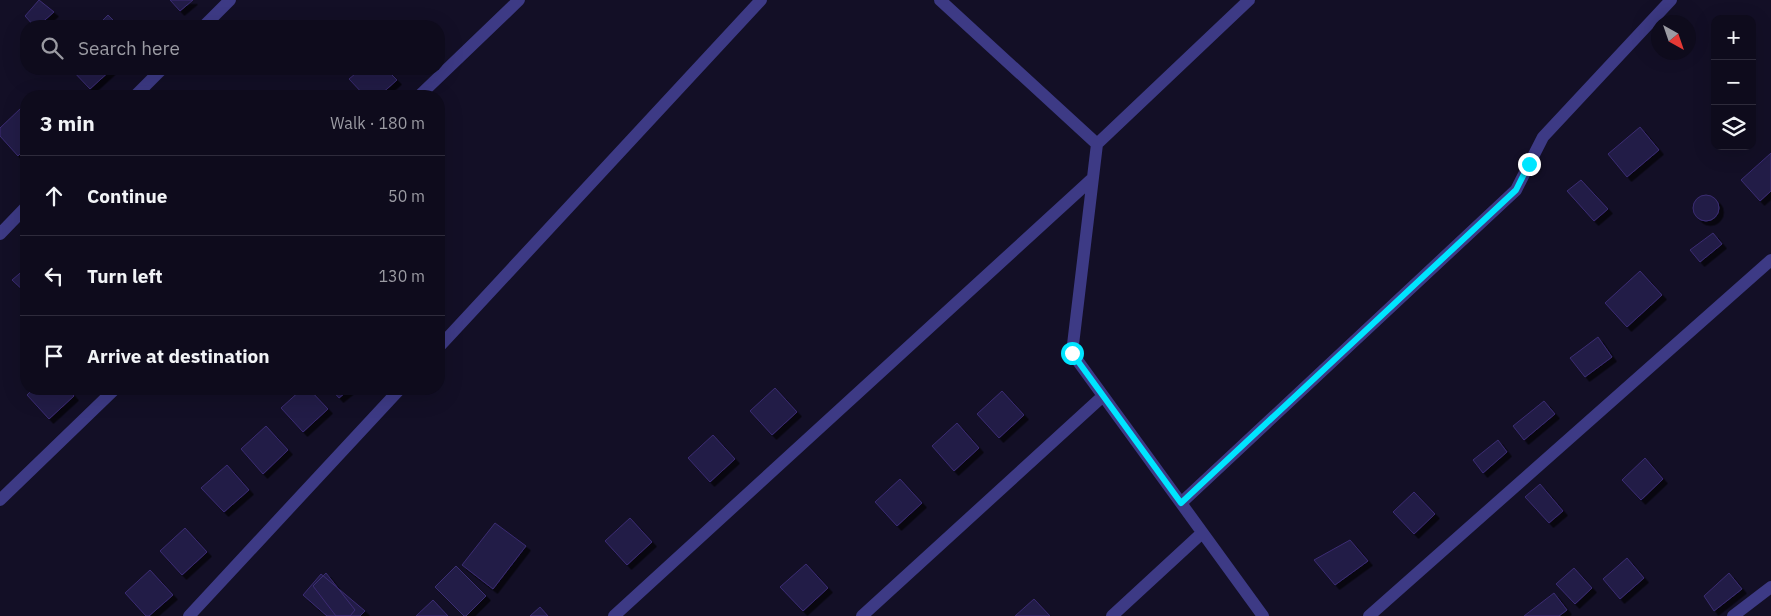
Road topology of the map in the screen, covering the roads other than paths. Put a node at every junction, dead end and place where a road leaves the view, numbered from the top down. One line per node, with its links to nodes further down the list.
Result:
1 (230, 0): 7 (street)
2 (518, 0): 8 (street)
3 (760, 0): 18 (street)
4 (940, 0): 13 (street)
5 (1249, 0): 13 (street)
6 (1671, 0): 23 (street)
7 (210, 20)
8 (445, 71)
9 (156, 75): 11 (street)
10 (441, 75): 12 (street)
11 (141, 90)
12 (425, 90)
13 (1097, 144): 14 (street)
14 (1093, 178): 21 (street); 27 (street)
15 (20, 214): 16 (street)
16 (0, 234)
17 (1771, 260): 31 (street)
18 (445, 341)
19 (109, 395): 22 (street)
20 (394, 395): 26 (street)
21 (1103, 396): 23 (street); 28 (street)
22 (0, 500)
23 (1181, 503): 24 (street)
24 (1202, 533): 29 (street); 30 (street)
25 (1771, 587): 32 (street)
26 (189, 616)
27 (614, 616)
28 (862, 616)
29 (1112, 616)
30 (1263, 616)
31 (1369, 616)
32 (1733, 616)

